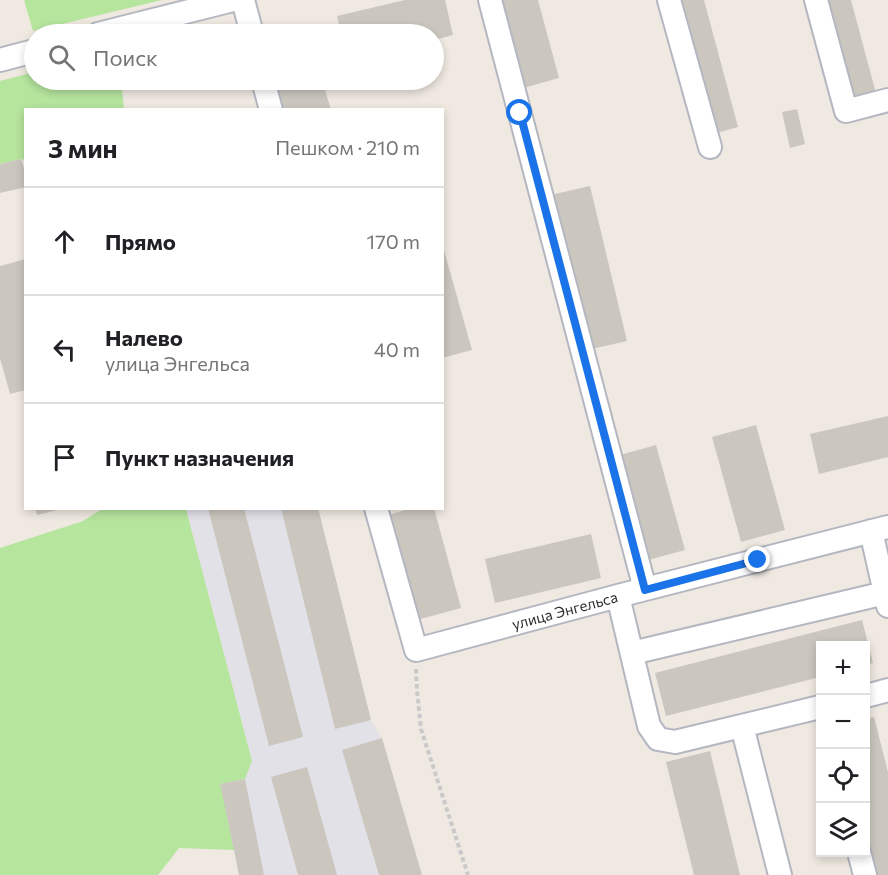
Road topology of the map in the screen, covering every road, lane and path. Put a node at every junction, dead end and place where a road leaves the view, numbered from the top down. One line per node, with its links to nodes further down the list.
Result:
1 (233, 0): 6 (street)
2 (243, 0): 7 (street)
3 (490, 0): 16 (street)
4 (669, 0): 13 (street)
5 (816, 0): 11 (street)
6 (138, 24)
7 (249, 24)
8 (24, 54): 9 (street)
9 (0, 60)
10 (266, 90): 12 (street)
11 (888, 100)
12 (270, 108)
13 (710, 147)
14 (377, 510): 19 (street)
15 (879, 529): 16 (street, улица Энгельса); 18 (street)
16 (645, 590): 17 (street, улица Энгельса)
17 (618, 596): 19 (street, улица Энгельса); 20 (street)
18 (886, 600): 20 (street)
19 (416, 650): 26 (path)
20 (632, 653): 24 (street)
21 (888, 690): 22 (street)
22 (870, 695)
23 (816, 707): 24 (street)
24 (742, 726): 27 (street)
25 (860, 857): 28 (street)
26 (468, 875)
27 (780, 875)
28 (865, 875)

